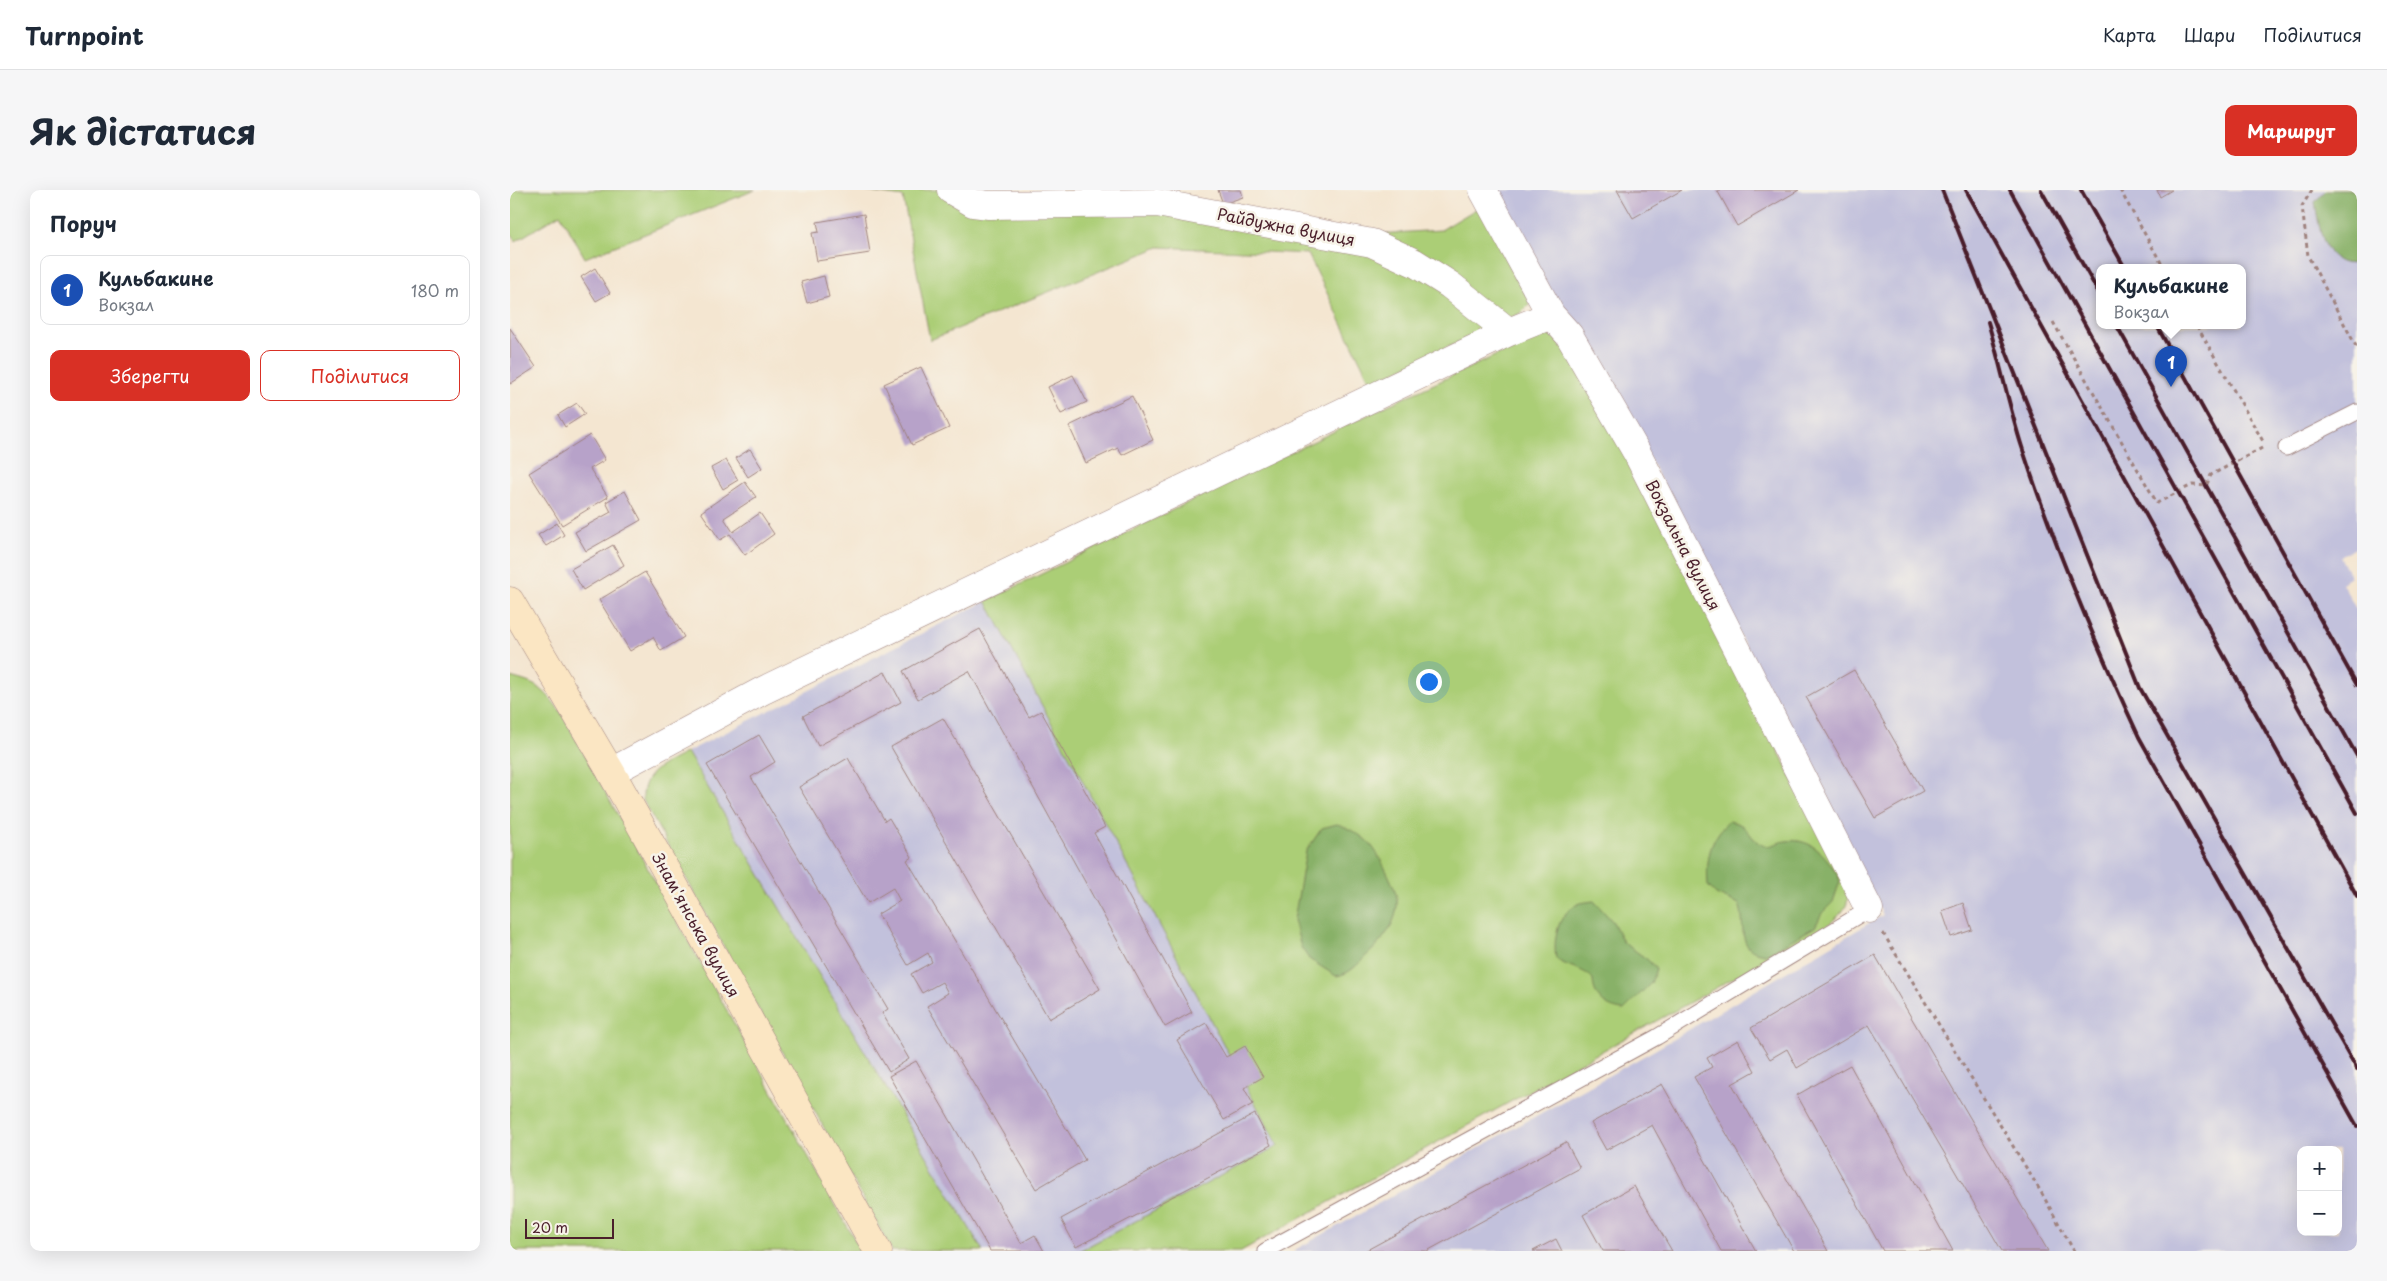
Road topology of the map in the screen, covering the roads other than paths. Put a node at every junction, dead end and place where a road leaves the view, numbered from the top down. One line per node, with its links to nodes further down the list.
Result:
1 (951, 190): 4 (street, Райдужна вулиця)
2 (1483, 190): 3 (street, Вокзальна вулиця)
3 (1551, 315): 4 (street); 10 (street, Вокзальна вулиця)
4 (1509, 332): 9 (street)
5 (2357, 412): 6 (lane)
6 (2286, 448)
7 (510, 601): 8 (street, Знам'янська вулиця)
8 (518, 632): 9 (street, Знам'янська вулиця)
9 (611, 772): 11 (street, Знам'янська вулиця)
10 (1869, 910): 12 (lane)
11 (878, 1251)
12 (1265, 1251)

